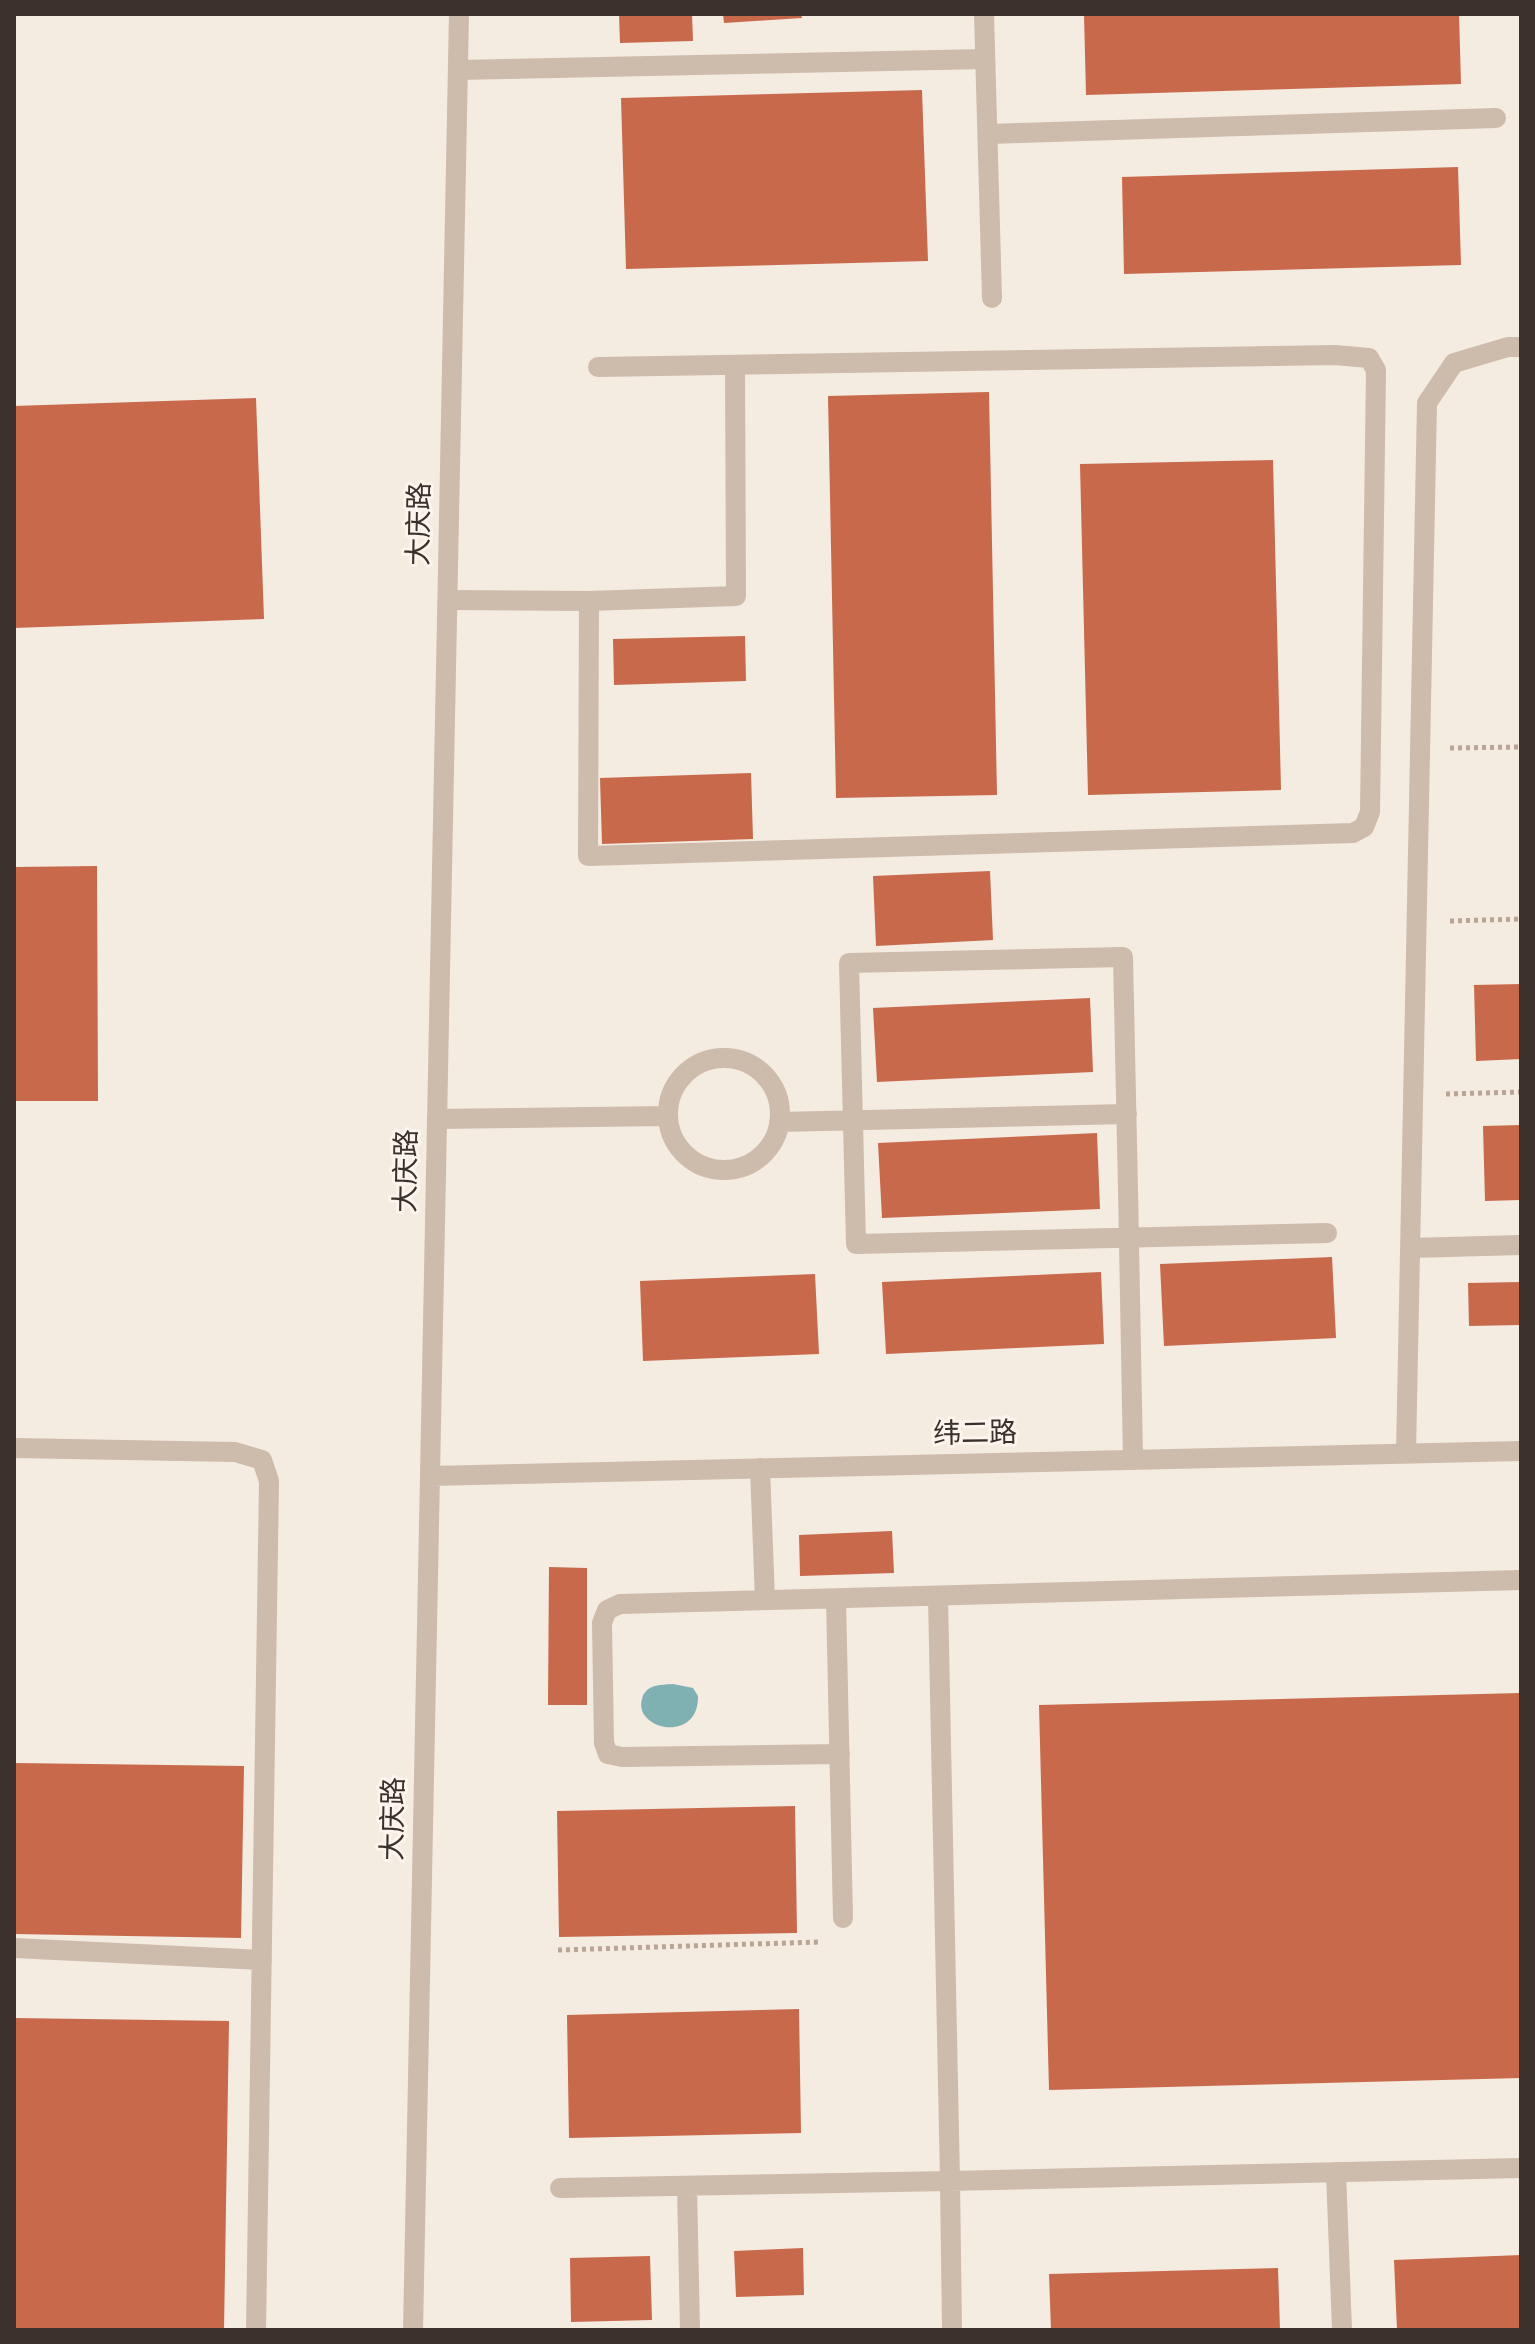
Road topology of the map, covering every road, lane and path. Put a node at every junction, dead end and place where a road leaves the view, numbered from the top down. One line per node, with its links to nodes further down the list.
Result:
1 (459, 14): 4 (street, 大庆路)
2 (984, 14): 3 (street)
3 (985, 59): 4 (street); 6 (street)
4 (458, 70): 11 (street, 大庆路)
5 (1496, 118): 6 (street)
6 (988, 134): 7 (street)
7 (992, 298)
8 (1521, 347): 14 (street)
9 (735, 365): 10 (street); 12 (street); 12 (street)
10 (598, 367)
11 (448, 600): 12 (street); 21 (street, 大庆路)
12 (589, 601)
13 (1521, 747): 14 (path)
14 (1420, 749): 16 (street)
15 (1521, 919): 16 (path)
16 (1417, 922): 18 (street)
17 (1521, 1092): 18 (path)
18 (1413, 1094): 27 (street)
19 (1127, 1114): 22 (street); 22 (street); 25 (street)
20 (668, 1116): 21 (street); 23 (street); 23 (street)
21 (437, 1119): 33 (street, 大庆路)
22 (853, 1120): 23 (street); 25 (street)
23 (779, 1122)
24 (1327, 1233): 25 (street)
25 (1129, 1238): 31 (street)
26 (1521, 1245): 27 (street)
27 (1410, 1248): 30 (street)
28 (14, 1448): 42 (street)
29 (1521, 1451): 30 (street, 纬二路)
30 (1406, 1453): 31 (street, 纬二路)
31 (1133, 1459): 32 (street, 纬二路)
32 (760, 1468): 33 (street, 纬二路); 37 (street)
33 (430, 1476): 49 (street, 大庆路)
34 (1521, 1580): 35 (street)
35 (938, 1597): 36 (street); 45 (street)
36 (836, 1599): 37 (street); 38 (street)
37 (765, 1600): 38 (street)
38 (840, 1754): 39 (street)
39 (843, 1918): 41 (path)
40 (14, 1948): 42 (street)
41 (558, 1950)
42 (262, 1960): 48 (street)
43 (1521, 2168): 44 (street)
44 (1336, 2172): 45 (street); 52 (street)
45 (950, 2181): 46 (street); 51 (street)
46 (687, 2186): 47 (street); 50 (street)
47 (560, 2188)
48 (256, 2330)
49 (413, 2330)
50 (690, 2330)
51 (952, 2330)
52 (1342, 2330)

